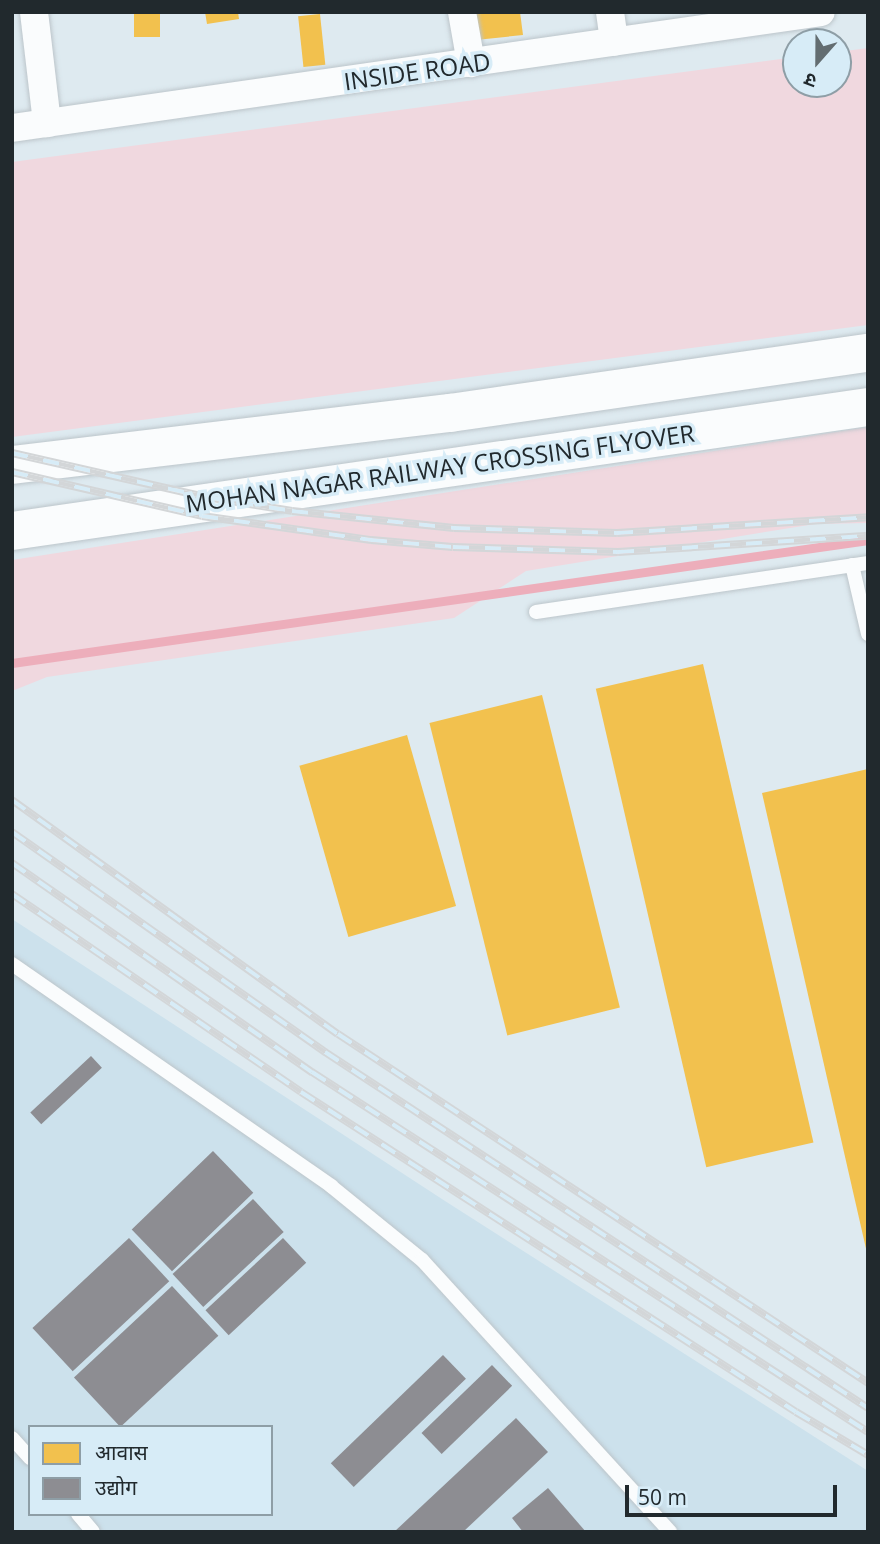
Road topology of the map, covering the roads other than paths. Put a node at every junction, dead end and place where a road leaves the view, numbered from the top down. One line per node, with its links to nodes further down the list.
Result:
1 (34, 12): 7 (street)
2 (463, 12): 6 (street)
3 (610, 12): 5 (street)
4 (821, 12): 5 (street, INSIDE ROAD)
5 (614, 43): 6 (street, INSIDE ROAD)
6 (471, 63): 7 (street, INSIDE ROAD)
7 (47, 123): 8 (street, INSIDE ROAD)
8 (12, 128)
9 (868, 353): 11 (main road)
10 (868, 407): 12 (main road, MOHAN NAGAR RAILWAY CROSSING FLYOVER)
11 (12, 466)
12 (12, 531)
13 (868, 563): 14 (lane)
14 (852, 565): 15 (lane); 16 (lane)
15 (536, 612)
16 (868, 634)
17 (12, 964): 22 (lane)
18 (12, 1438): 19 (lane)
19 (28, 1456)
20 (80, 1516): 21 (lane)
21 (93, 1532)
22 (670, 1532)

